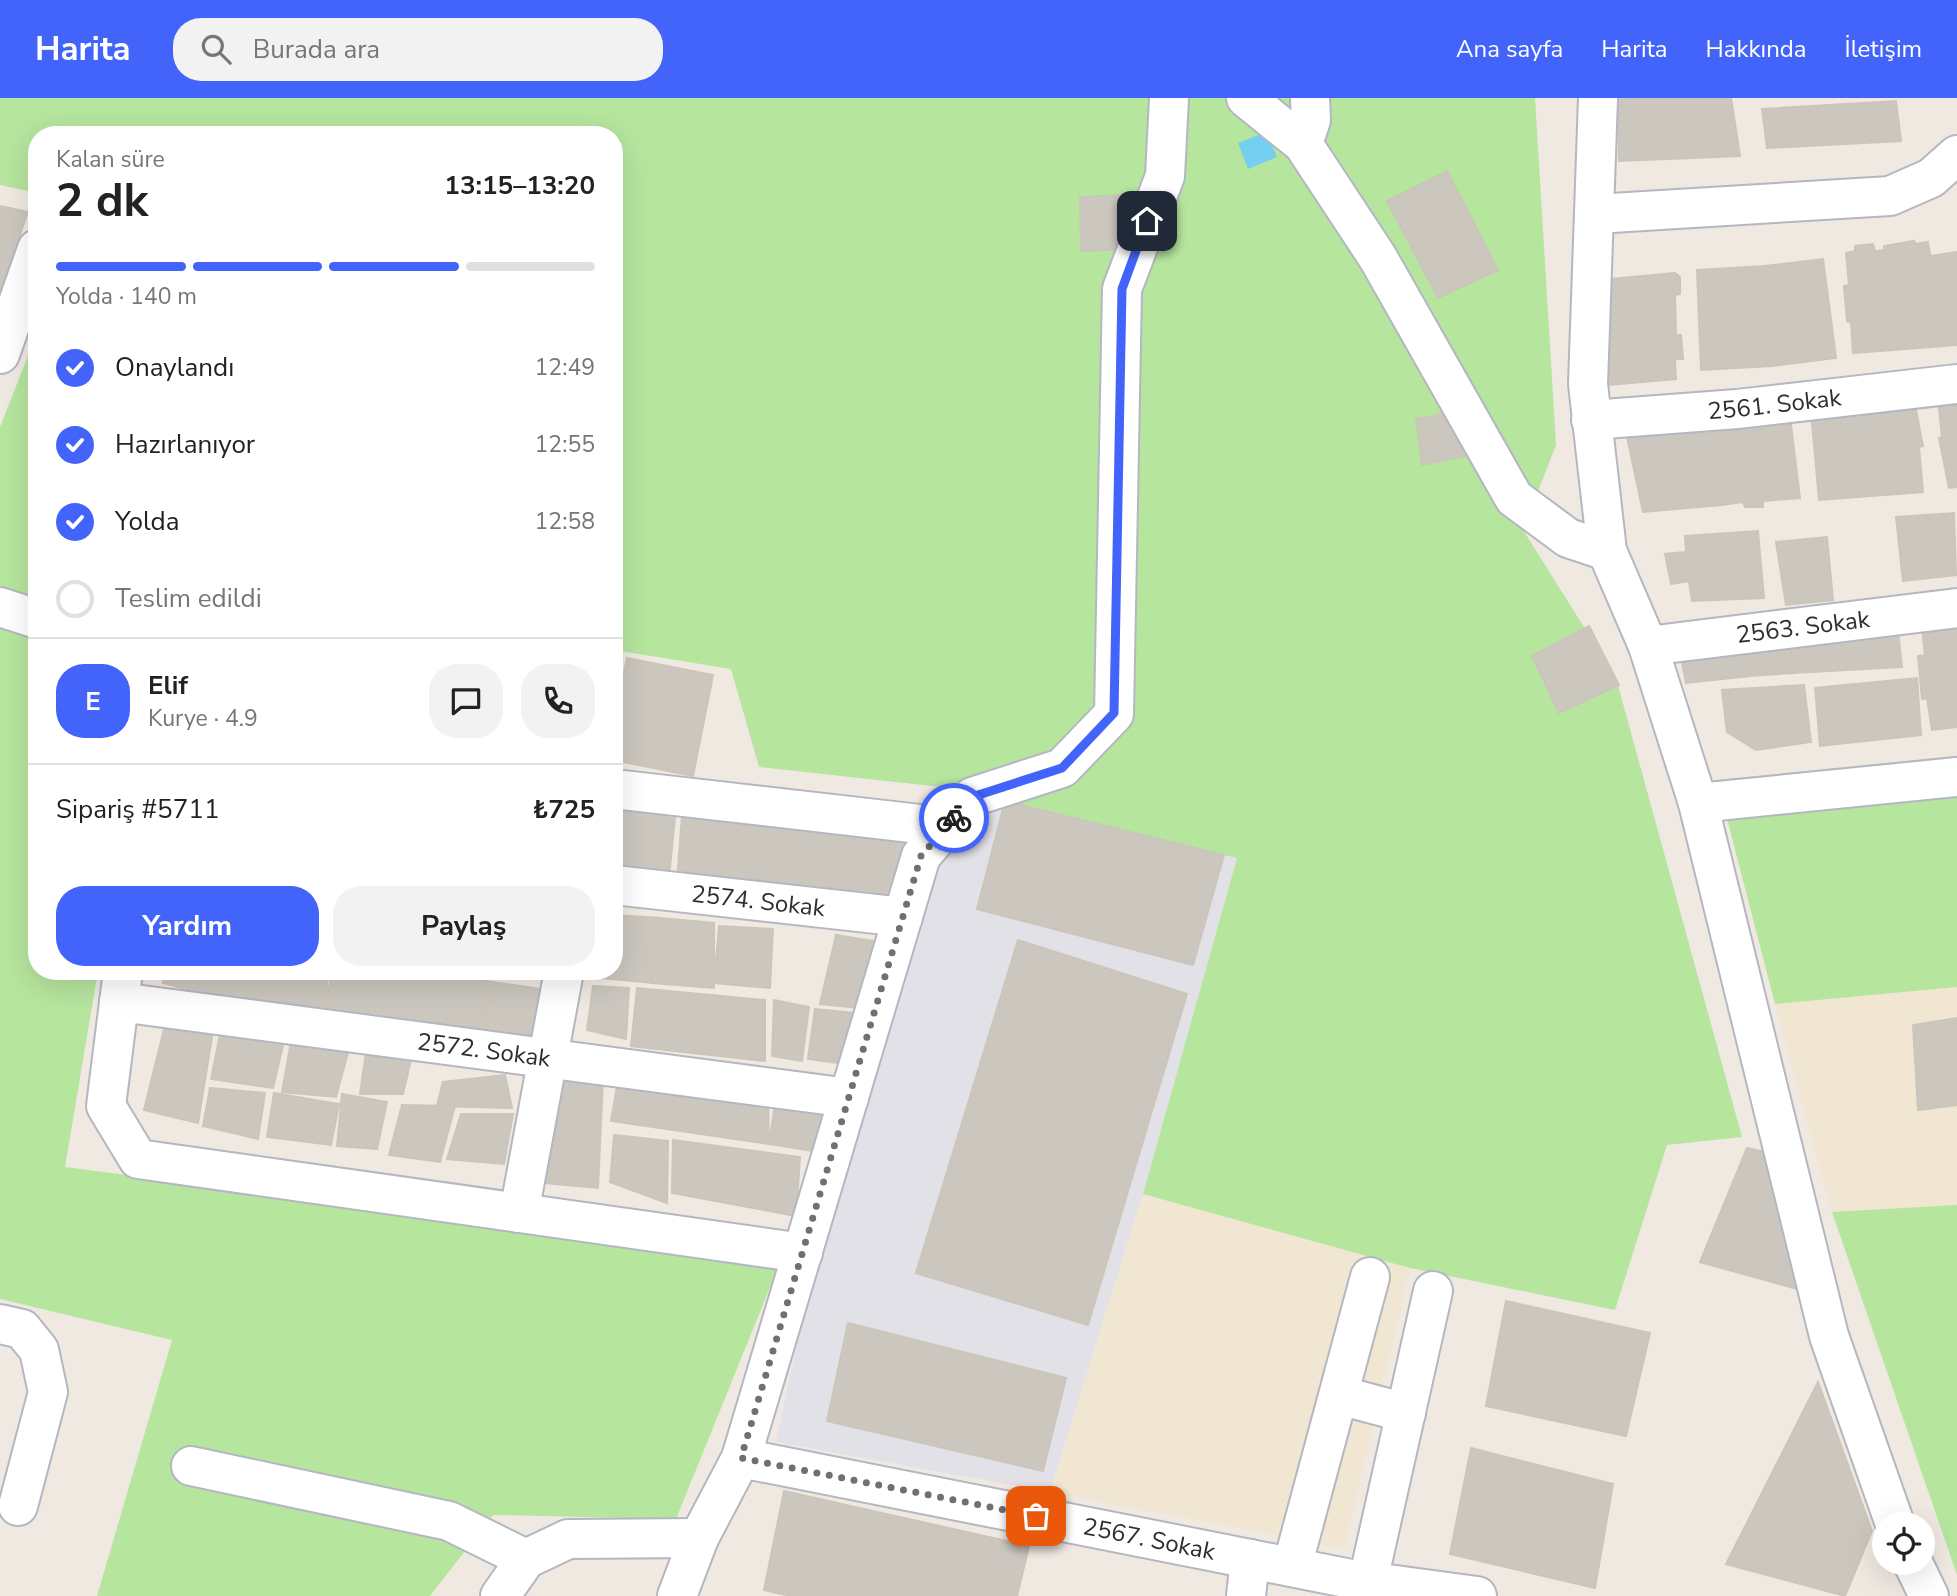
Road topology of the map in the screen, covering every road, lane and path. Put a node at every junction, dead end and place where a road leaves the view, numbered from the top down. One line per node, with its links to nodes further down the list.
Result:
1 (1169, 98): 20 (street)
2 (1245, 98): 5 (street)
3 (1310, 98): 5 (street)
4 (1598, 98): 7 (street)
5 (1303, 144): 12 (street)
6 (1957, 155): 7 (street)
7 (1595, 214): 11 (street)
8 (28, 275): 9 (street)
9 (0, 354)
10 (1957, 384): 11 (street, 2561. Sokak)
11 (1591, 419): 12 (street)
12 (1607, 551): 16 (street)
13 (0, 607): 15 (street)
14 (1957, 608): 16 (street, 2563. Sokak)
15 (28, 617)
16 (1648, 646): 19 (street)
17 (1957, 777): 19 (street)
18 (623, 790): 20 (street)
19 (1698, 803): 37 (street)
20 (946, 827): 22 (street)
21 (623, 886): 22 (street, 2574. Sokak)
22 (903, 917): 26 (street)
23 (562, 980): 25 (street)
24 (121, 986): 25 (street, 2572. Sokak); 27 (street)
25 (548, 1059): 26 (street, 2572. Sokak); 27 (street)
26 (849, 1098): 28 (street)
27 (519, 1213): 28 (street)
28 (803, 1253): 34 (street)
29 (1370, 1277): 32 (street)
30 (1433, 1291): 33 (street)
31 (0, 1324): 36 (street)
32 (1339, 1395): 33 (street); 42 (street)
33 (1406, 1412): 41 (street)
34 (741, 1458): 38 (street); 40 (street, 2567. Sokak)
35 (191, 1466): 39 (street)
36 (19, 1506)
37 (1891, 1512)
38 (699, 1538): 39 (street); 44 (street)
39 (526, 1559): 43 (street)
40 (1250, 1559): 42 (street, 2567. Sokak); 45 (street)
41 (1372, 1563)
42 (1292, 1567): 46 (street, 2567. Sokak)
43 (500, 1596)
44 (677, 1596)
45 (1246, 1596)
46 (1477, 1596)

